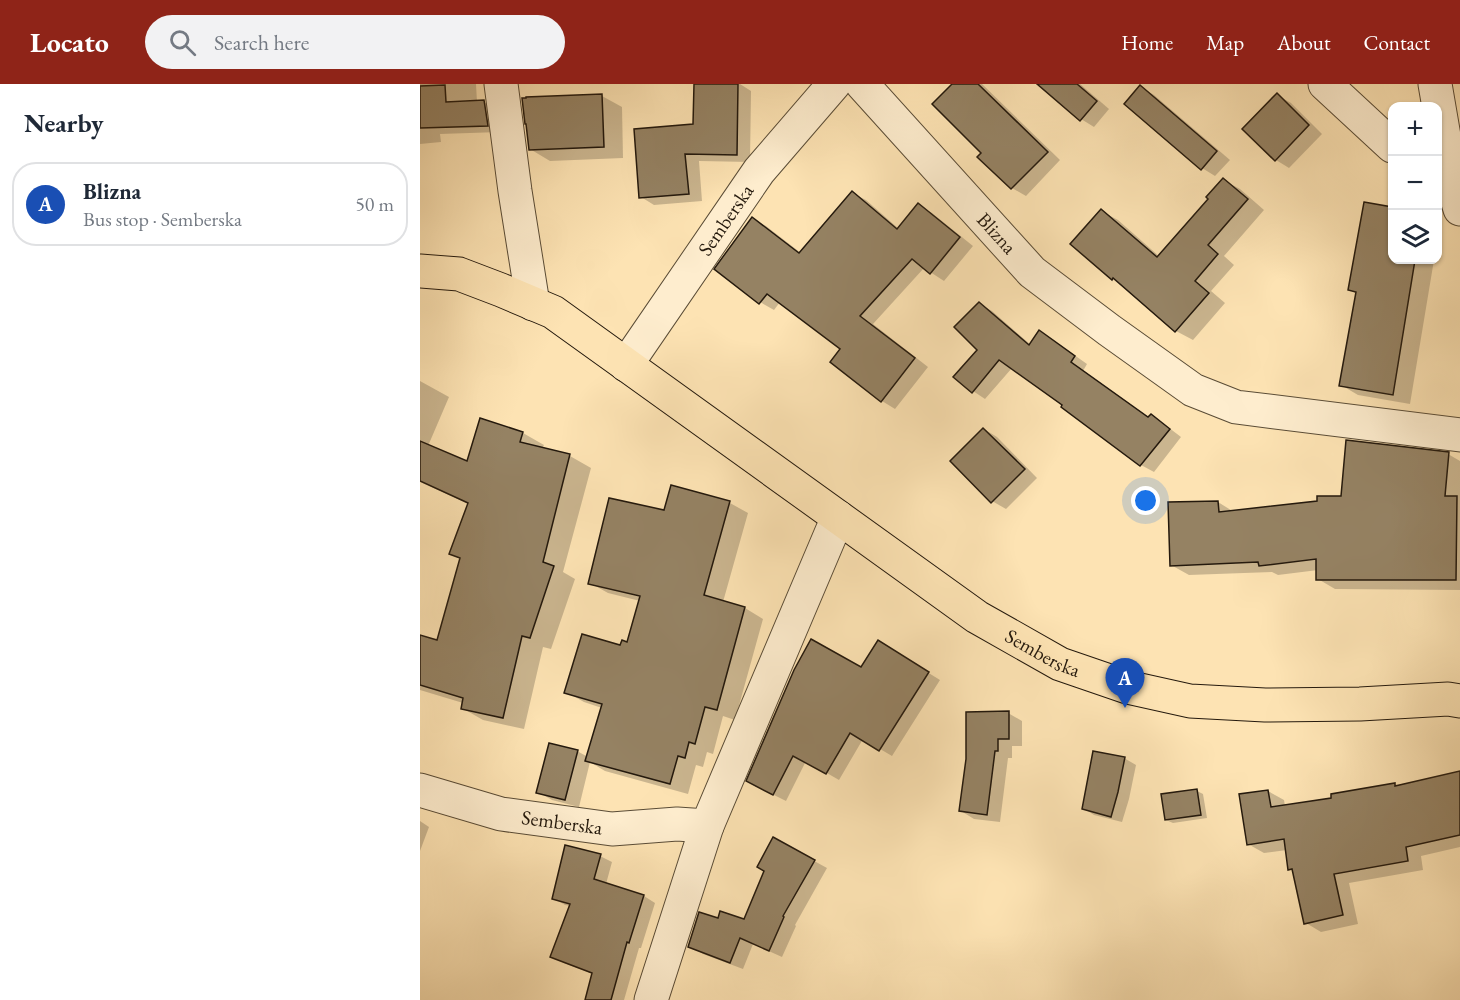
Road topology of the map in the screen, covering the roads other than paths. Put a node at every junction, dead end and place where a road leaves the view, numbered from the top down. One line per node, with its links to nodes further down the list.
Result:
1 (501, 84): 10 (street)
2 (834, 84): 11 (street, Semberska)
3 (862, 84): 12 (street, Blizna)
4 (1325, 84): 6 (street)
5 (1435, 84): 8 (street)
6 (1388, 142)
7 (1442, 193): 8 (street)
8 (1460, 210)
9 (420, 271): 10 (main road, Semberska)
10 (533, 304): 11 (main road, Semberska)
11 (626, 365): 13 (main road, Semberska)
12 (1460, 435)
13 (838, 517): 14 (main road, Semberska); 16 (street)
14 (1460, 701)
15 (420, 790): 16 (street, Semberska)
16 (707, 826): 17 (street)
17 (651, 1000)

